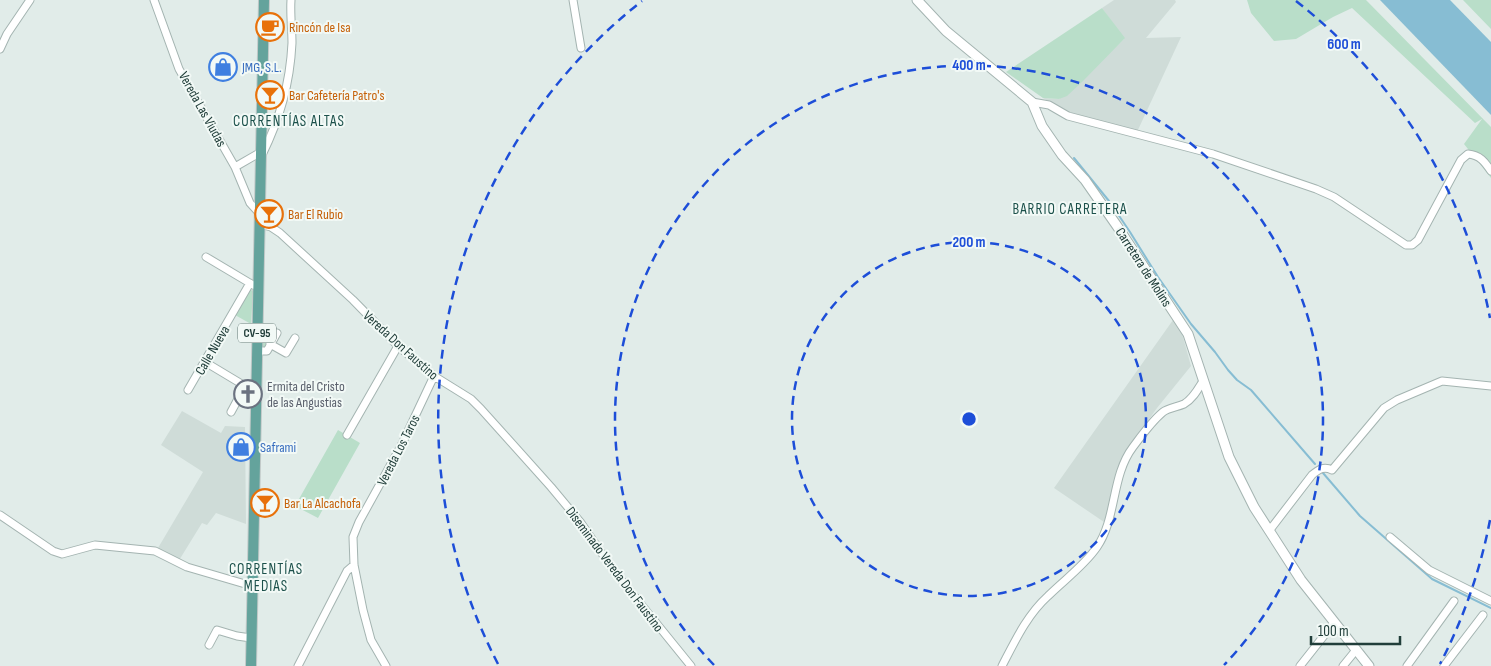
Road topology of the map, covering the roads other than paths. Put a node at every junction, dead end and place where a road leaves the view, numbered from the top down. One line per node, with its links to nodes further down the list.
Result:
1 (30, 0): 7 (street)
2 (154, 0): 11 (street, Vereda Las Viudas)
3 (264, 0): 10 (main road, CV-95)
4 (291, 0): 10 (street)
5 (572, 0): 8 (street)
6 (917, 0): 9 (street, Carretera de Molins)
7 (0, 48)
8 (581, 48)
9 (1032, 102): 12 (street); 23 (street, Carretera de Molins)
10 (261, 154): 11 (street); 13 (main road, CV-95)
11 (235, 167): 13 (street, Vereda Las Viudas)
12 (1491, 170)
13 (259, 219): 15 (main road, CV-95); 19 (street, Vereda Don Faustino)
14 (206, 257): 15 (street)
15 (254, 285): 20 (main road, CV-95); 21 (street, Calle Nueva)
16 (277, 333): 18 (street)
17 (295, 338): 18 (street)
18 (270, 344): 20 (street)
19 (398, 346): 22 (street, Vereda Don Faustino); 29 (street)
20 (257, 351): 26 (main road, CV-95)
21 (205, 362): 24 (street); 27 (street, Calle Nueva)
22 (434, 376): 30 (street, Vereda Don Faustino); 34 (street, Vereda Los Taros)
23 (1203, 380): 32 (street, Carretera de Molins); 47 (street)
24 (245, 386): 26 (street); 28 (street)
25 (1491, 386): 32 (street)
26 (256, 388): 35 (main road, CV-95)
27 (188, 390)
28 (231, 412)
29 (347, 435)
30 (538, 472): 46 (street, Diseminado Vereda Don Faustino)
31 (0, 515): 35 (street)
32 (1269, 531): 39 (street, Carretera de Molins)
33 (1390, 537): 36 (street)
34 (354, 565): 44 (street); 45 (street, Vereda Los Taros)
35 (252, 586): 40 (main road, CV-95)
36 (1491, 601)
37 (1454, 602): 51 (street)
38 (1483, 615): 52 (street)
39 (1334, 622): 42 (street, Carretera de Molins); 48 (street)
40 (251, 638): 41 (street); 43 (main road, CV-95)
41 (208, 645)
42 (1356, 650): 49 (street); 50 (street, Carretera de Molins)
43 (251, 666)
44 (298, 666)
45 (386, 666)
46 (691, 666)
47 (1002, 666)
48 (1300, 666)
49 (1343, 666)
50 (1368, 666)
51 (1407, 666)
52 (1444, 666)

